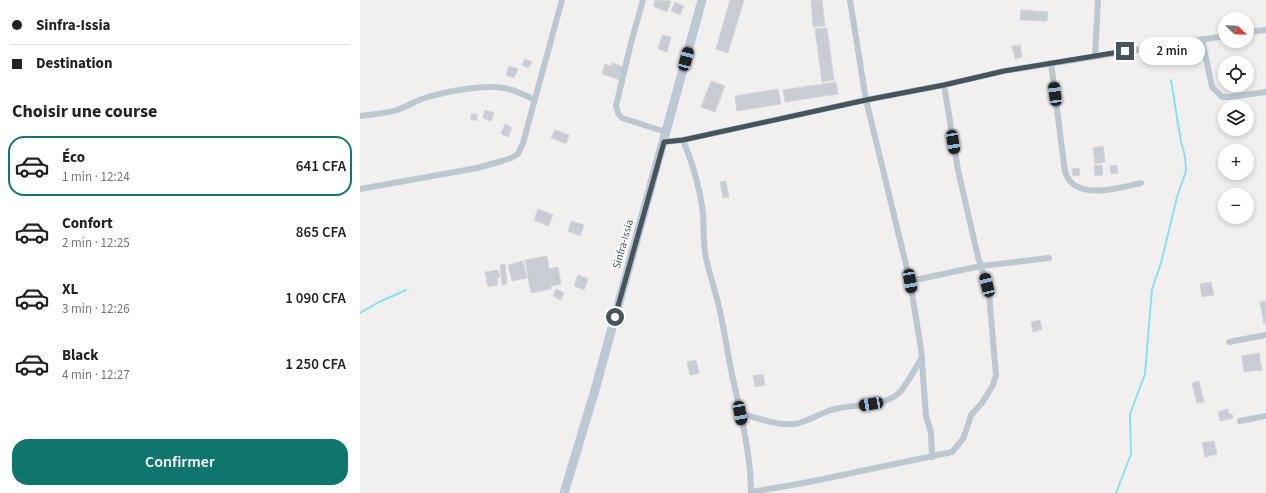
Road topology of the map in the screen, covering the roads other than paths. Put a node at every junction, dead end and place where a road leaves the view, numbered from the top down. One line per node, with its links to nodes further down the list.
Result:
1 (562, 0): 14 (street)
2 (643, 0): 17 (street)
3 (702, 0): 17 (main road, Sinfra-Issia)
4 (850, 0): 15 (street)
5 (1098, 0): 10 (street)
6 (1266, 30): 7 (street)
7 (1254, 31)
8 (1218, 37): 9 (street)
9 (1202, 39): 10 (street); 13 (street)
10 (1095, 56): 11 (street)
11 (1051, 63): 12 (street); 20 (street)
12 (944, 85): 15 (street); 23 (street)
13 (1266, 92)
14 (535, 100): 16 (street); 21 (street)
15 (866, 100): 18 (street); 24 (street)
16 (360, 116)
17 (666, 132): 19 (main road, Sinfra-Issia)
18 (683, 140): 19 (street); 28 (street)
19 (664, 142): 32 (main road, Sinfra-Issia)
20 (1141, 183)
21 (360, 189)
22 (1049, 258): 23 (street)
23 (981, 266): 24 (street); 31 (street)
24 (910, 281): 27 (street)
25 (1266, 335): 26 (street)
26 (1229, 342)
27 (922, 357): 28 (street); 31 (street)
28 (740, 413): 33 (street)
29 (1266, 416): 30 (street)
30 (1240, 421)
31 (932, 457): 33 (street)
32 (564, 493)
33 (751, 493)

